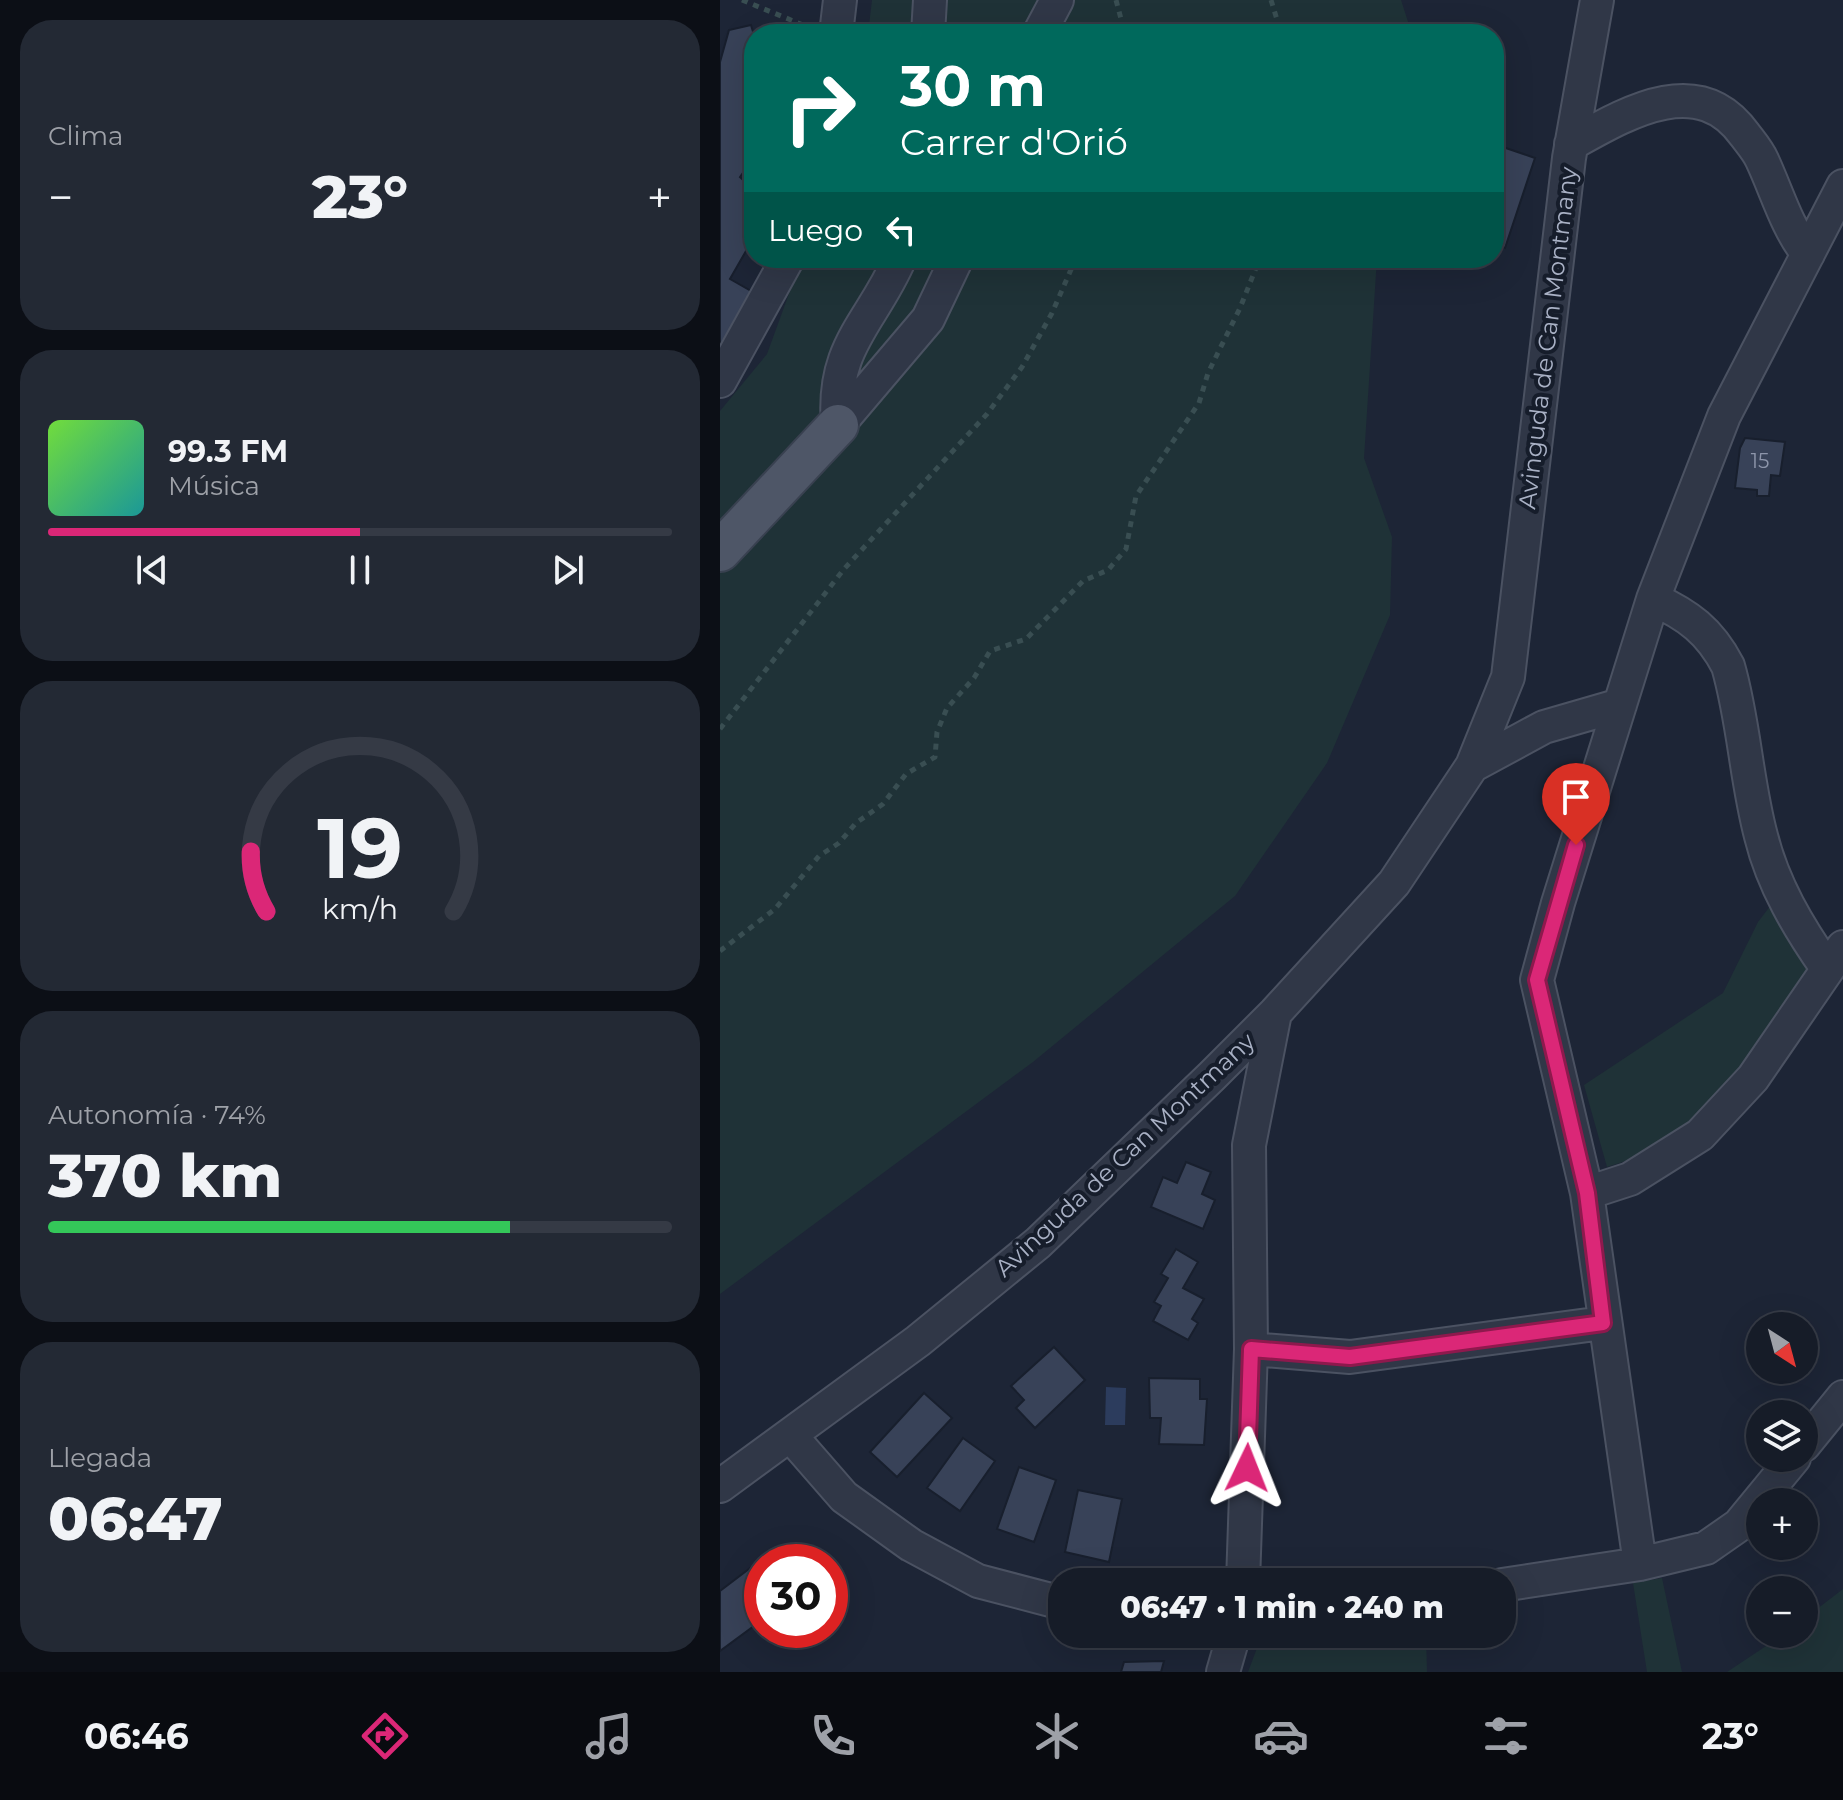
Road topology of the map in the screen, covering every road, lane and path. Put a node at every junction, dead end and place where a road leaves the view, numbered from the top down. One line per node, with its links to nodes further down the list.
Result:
1 (742, 0): 7 (path)
2 (930, 0): 8 (street)
3 (1057, 0): 9 (street)
4 (1116, 0): 10 (path)
5 (1271, 0): 11 (path)
6 (1597, 0): 12 (street, Avinguda de Can Montmany)
7 (799, 24)
8 (929, 24)
9 (1044, 24)
10 (1122, 24)
11 (1278, 24)
12 (1571, 144): 14 (street); 24 (street, Avinguda de Can Montmany)
13 (1843, 186): 14 (street)
14 (1808, 254): 23 (street)
15 (782, 268): 20 (street)
16 (894, 268): 21 (street)
17 (952, 268): 21 (street)
18 (1072, 268): 27 (path)
19 (1256, 268): 29 (path)
20 (720, 381)
21 (838, 425): 22 (main road)
22 (720, 551)
23 (1653, 599): 25 (street); 30 (street)
24 (1508, 677): 26 (street); 28 (street, Avinguda de Can Montmany)
25 (1620, 705): 26 (street, Avinguda de Can Montmany); 32 (street)
26 (1544, 727): 28 (street, Avinguda de Can Montmany)
27 (720, 729)
28 (1472, 766): 31 (street, Avinguda de Can Montmany)
29 (720, 951)
30 (1835, 958): 32 (street)
31 (1275, 1013): 34 (street); 37 (street, Avinguda de Can Montmany)
32 (1587, 1193): 33 (street)
33 (1603, 1323): 34 (street); 40 (street)
34 (1251, 1349): 41 (street)
35 (1843, 1397): 36 (street)
36 (1818, 1428)
37 (790, 1435): 39 (street, Avinguda de Can Montmany); 43 (street)
38 (1783, 1472): 40 (street)
39 (720, 1486)
40 (1640, 1564): 42 (street)
41 (1243, 1568)
42 (1516, 1583)
43 (1048, 1599)
44 (1230, 1648): 45 (street)
45 (1223, 1672)

